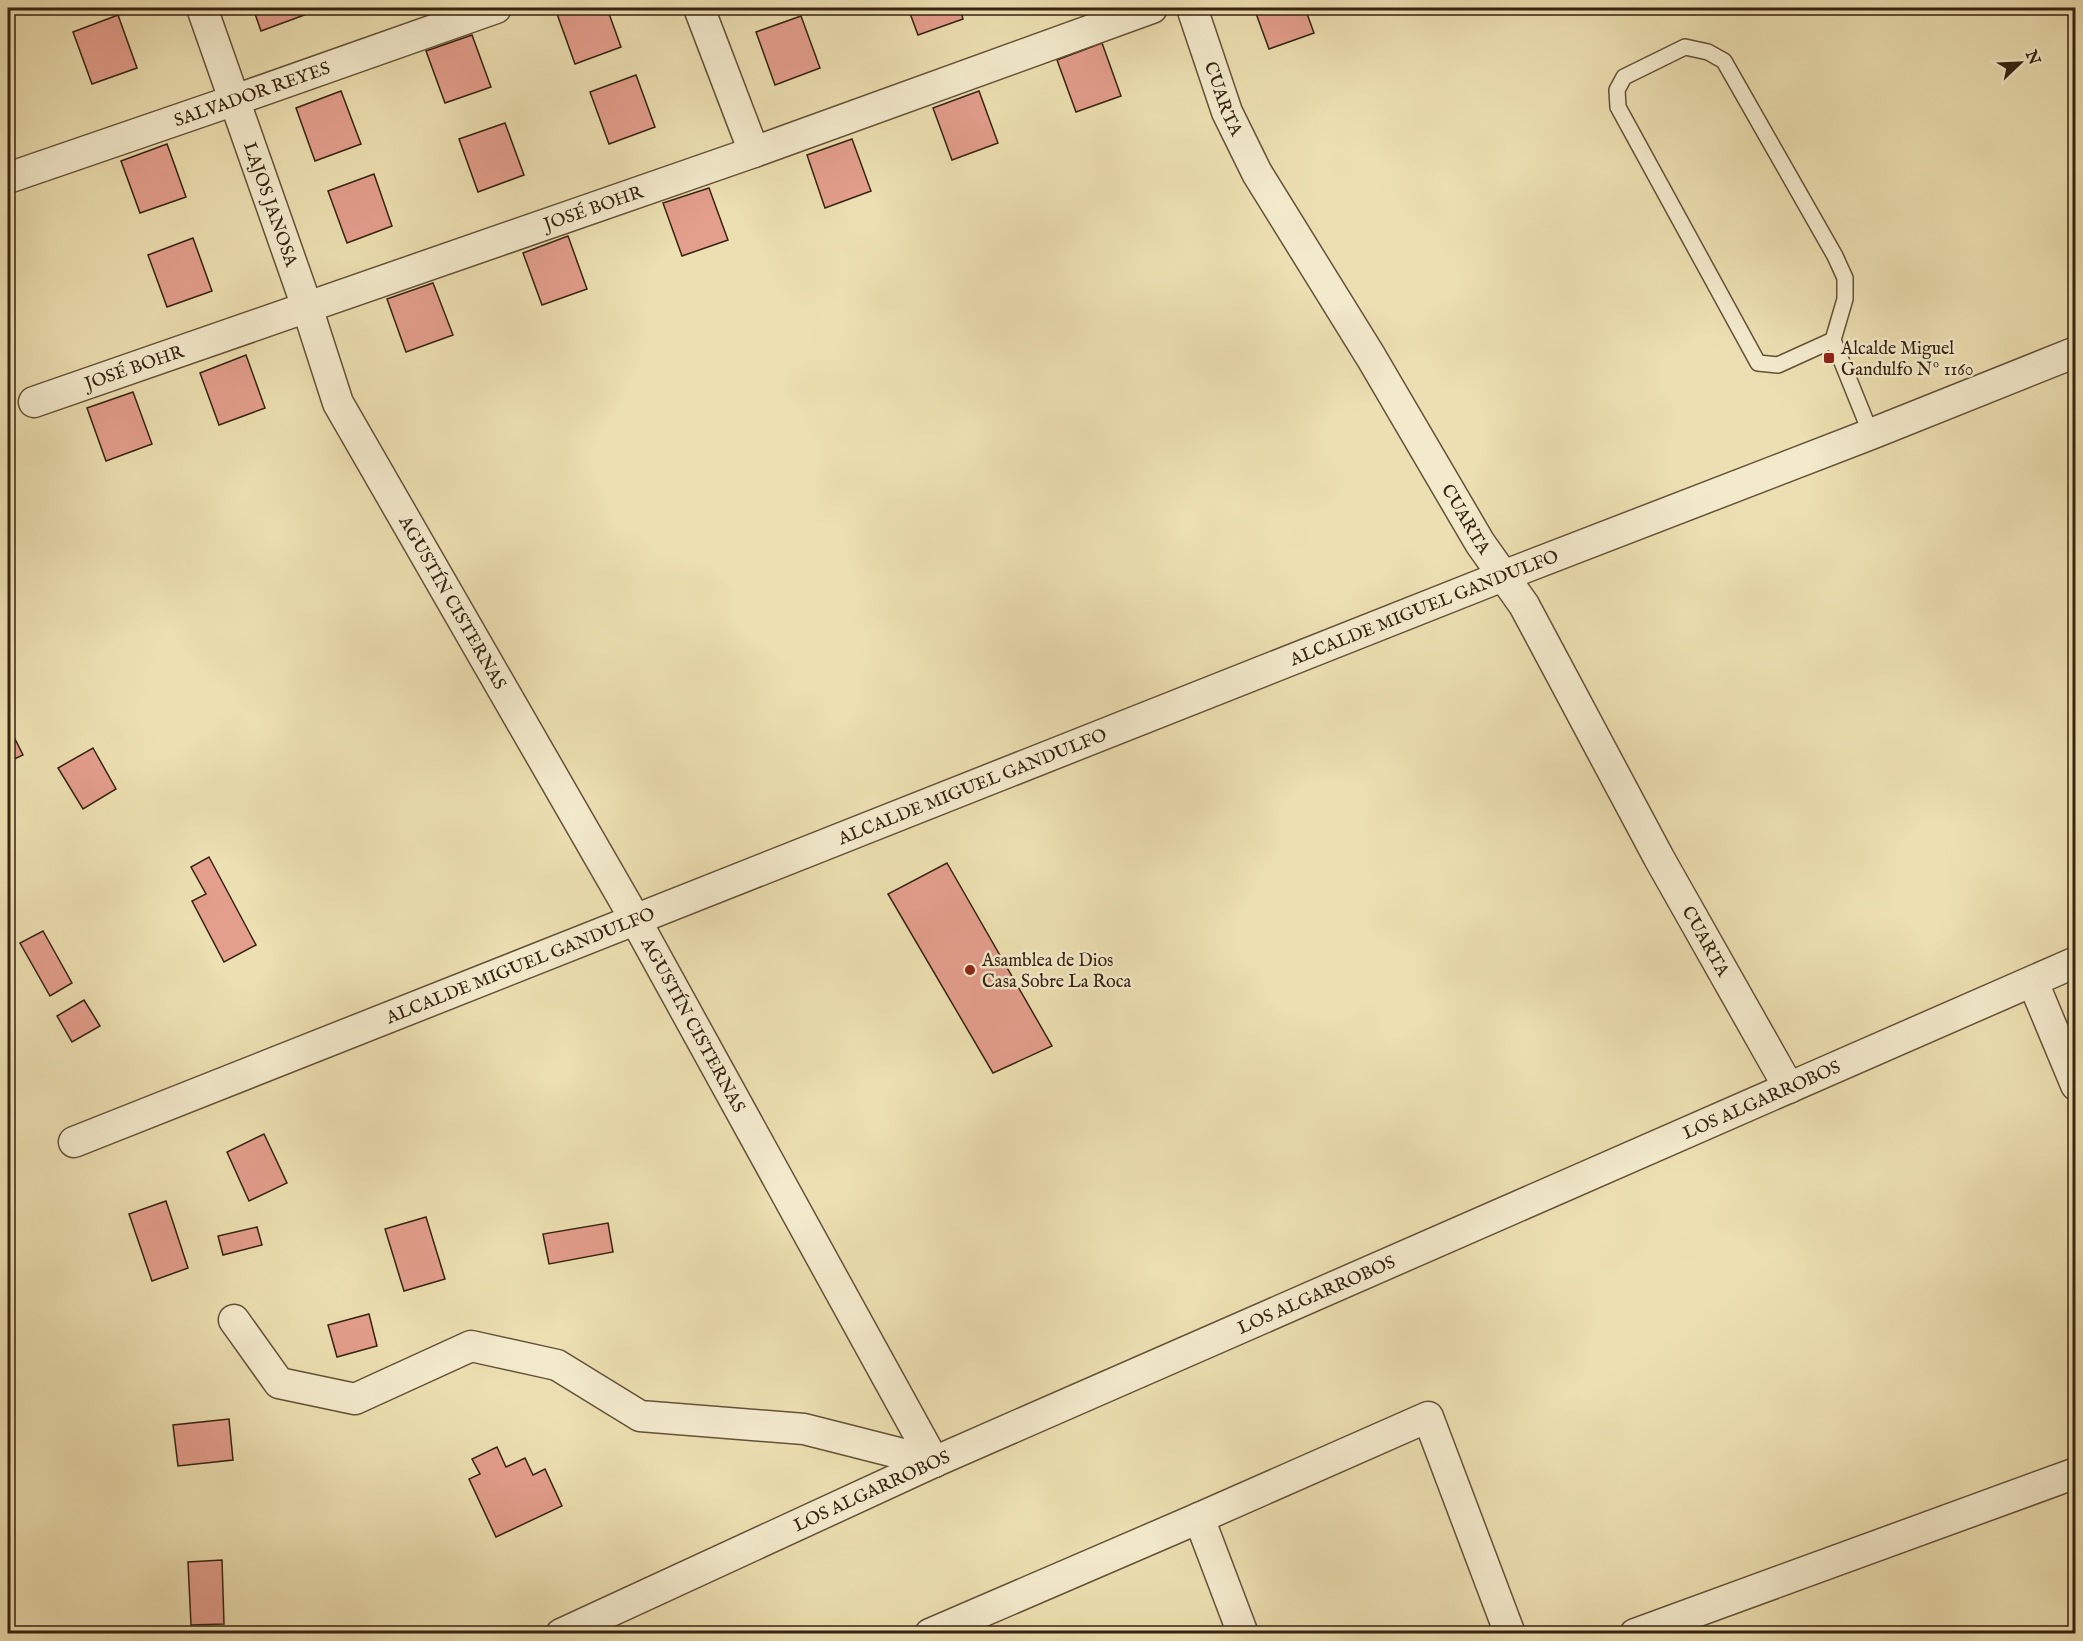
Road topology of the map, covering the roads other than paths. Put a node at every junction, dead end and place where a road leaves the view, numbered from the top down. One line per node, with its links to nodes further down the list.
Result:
1 (202, 8): 6 (street, LAJOS JANOSA)
2 (496, 8): 6 (street, SALVADOR REYES)
3 (699, 8): 7 (street)
4 (1152, 8): 7 (street, JOSÉ BOHR)
5 (1192, 8): 15 (street, CUARTA)
6 (235, 100): 8 (street, SALVADOR REYES); 9 (street, LAJOS JANOSA)
7 (754, 152): 9 (street, JOSÉ BOHR)
8 (8, 178)
9 (307, 308): 12 (street, JOSÉ BOHR); 13 (street, LAJOS JANOSA)
10 (1833, 340): 10 (lane); 14 (lane)
11 (2076, 352): 14 (street, ALCALDE MIGUEL GANDULFO)
12 (33, 402)
13 (338, 403): 16 (street, AGUSTÍN CISTERNAS)
14 (1871, 434): 15 (street, ALCALDE MIGUEL GANDULFO)
15 (1503, 576): 16 (street, ALCALDE MIGUEL GANDULFO); 20 (street, CUARTA)
16 (635, 920): 21 (street, ALCALDE MIGUEL GANDULFO); 23 (street, AGUSTÍN CISTERNAS)
17 (2076, 962): 18 (street, LOS ALGARROBOS)
18 (2033, 982): 19 (street); 20 (street, LOS ALGARROBOS)
19 (2076, 1085)
20 (1789, 1088): 23 (street, LOS ALGARROBOS)
21 (74, 1142)
22 (234, 1320): 23 (street)
23 (934, 1462): 27 (street, LOS ALGARROBOS)
24 (2076, 1473): 31 (street)
25 (1199, 1518): 26 (street); 29 (street); 30 (street)
26 (970, 1626): 28 (street)
27 (561, 1634)
28 (930, 1634)
29 (1243, 1634)
30 (1510, 1634)
31 (1635, 1634)

